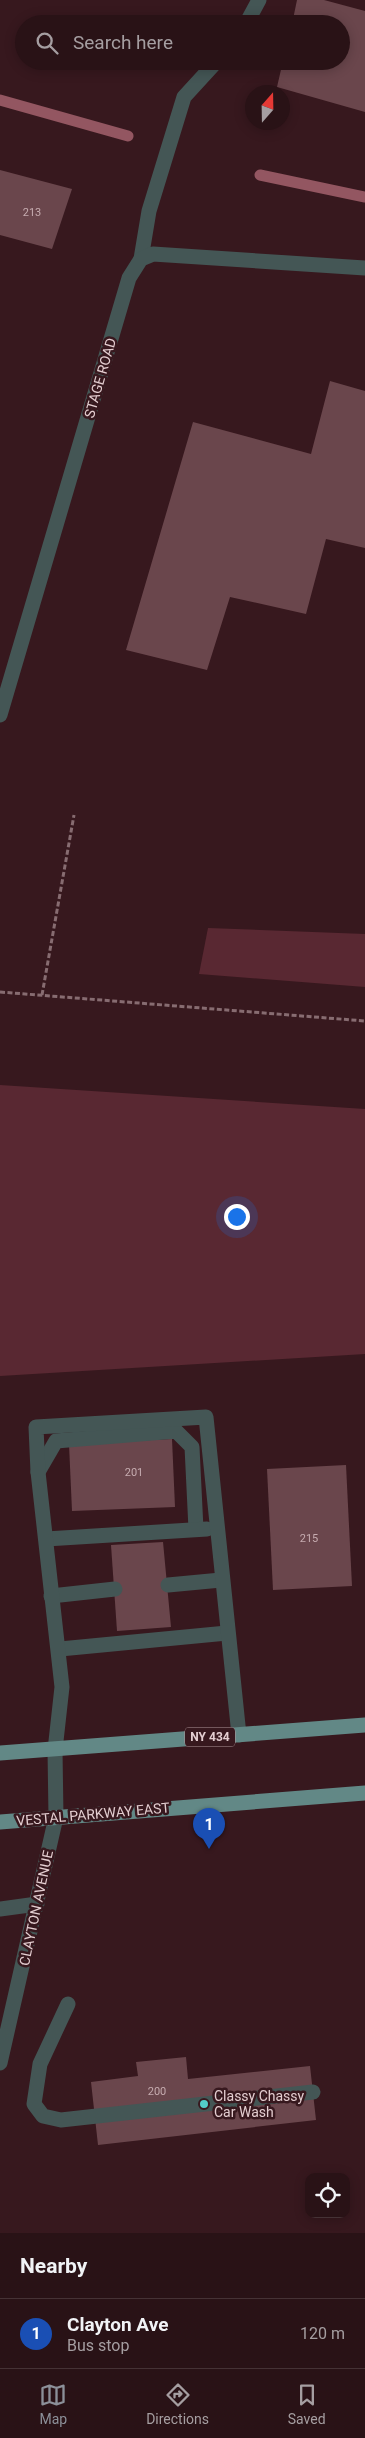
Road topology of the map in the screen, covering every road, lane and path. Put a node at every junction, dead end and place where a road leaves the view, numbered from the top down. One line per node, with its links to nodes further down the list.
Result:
1 (260, 0): 2 (street)
2 (251, 15)
3 (209, 70): 4 (street)
4 (141, 259): 5 (street); 6 (street, STAGE ROAD)
5 (365, 268)
6 (0, 715)
7 (74, 815): 9 (path)
8 (0, 992): 9 (path)
9 (42, 996): 10 (path)
10 (365, 1022)
11 (38, 1472): 12 (street, CLAYTON AVENUE); 13 (street); 14 (street, CLAYTON AVENUE)
12 (217, 1528): 13 (street); 15 (street)
13 (196, 1529): 14 (street)
14 (46, 1539): 18 (street, CLAYTON AVENUE)
15 (221, 1580): 16 (street); 19 (street)
16 (168, 1585)
17 (116, 1589): 18 (street)
18 (52, 1596): 20 (street, CLAYTON AVENUE)
19 (227, 1633): 20 (street); 22 (street)
20 (60, 1650): 23 (street, CLAYTON AVENUE)
21 (365, 1725): 22 (main road, NY 434)
22 (238, 1735): 23 (main road, NY 434)
23 (55, 1750): 24 (main road, NY 434); 26 (street, CLAYTON AVENUE)
24 (0, 1753)
25 (365, 1793): 26 (main road, VESTAL PARKWAY EAST)
26 (56, 1817): 27 (main road, VESTAL PARKWAY EAST); 28 (street, CLAYTON AVENUE)
27 (0, 1822)
28 (37, 1904): 29 (street); 31 (street, CLAYTON AVENUE)
29 (0, 1909)
30 (68, 2004): 32 (street)
31 (0, 2063)
32 (313, 2092)

